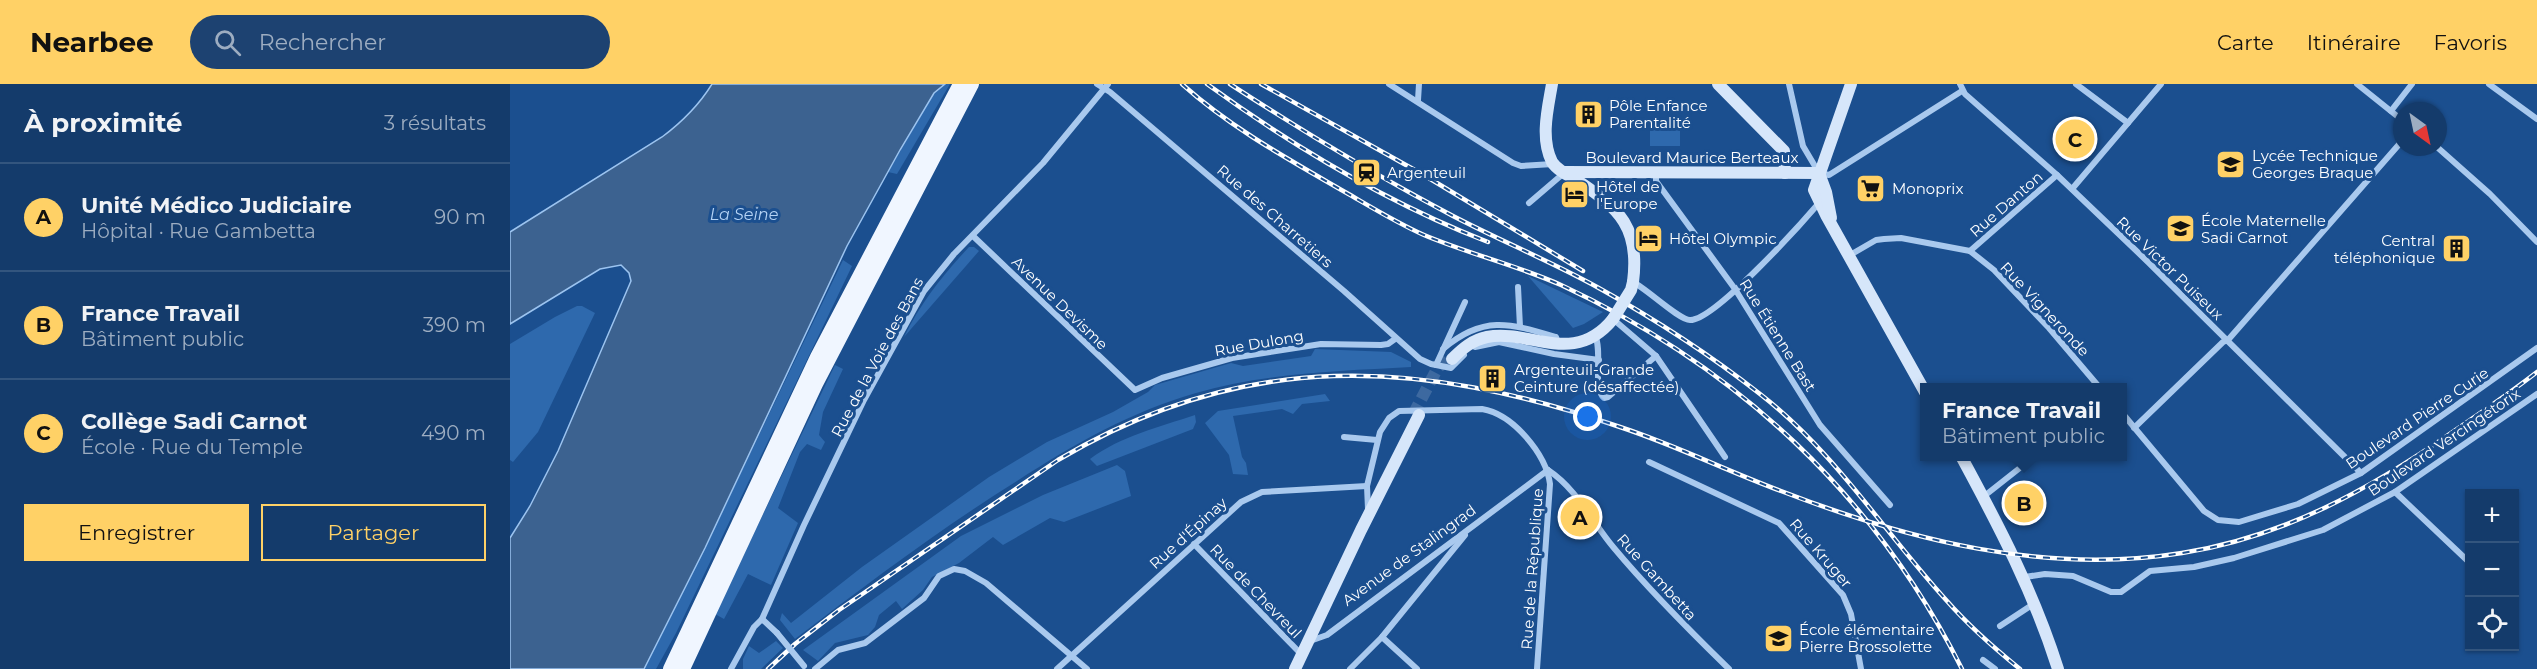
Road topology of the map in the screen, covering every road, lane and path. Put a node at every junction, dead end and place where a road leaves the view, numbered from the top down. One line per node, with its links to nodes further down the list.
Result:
1 (960, 84): 87 (main road)
2 (972, 84): 87 (main road)
3 (1097, 84): 15 (street, Rue des Charretiers)
4 (1389, 84): 17 (street)
5 (1419, 84): 17 (street)
6 (1552, 84): 23 (main road)
7 (1718, 84): 27 (main road)
8 (1789, 84): 28 (street)
9 (1851, 84): 28 (main road)
10 (2076, 84): 20 (street)
11 (2161, 84): 20 (street)
12 (2356, 84): 18 (street)
13 (2412, 84): 18 (street)
14 (2489, 84): 19 (street)
15 (1106, 86): 35 (street, Rue de la Voie des Bans); 46 (street, Rue des Charretiers)
16 (1961, 87): 28 (street); 29 (street, Rue Victor Puiseux)
17 (1418, 100): 23 (street)
18 (2391, 111)
19 (2537, 119)
20 (2128, 123): 31 (street)
21 (2393, 151): 47 (street)
22 (2447, 156): 36 (street)
23 (1553, 164): 25 (main road)
24 (1595, 171): 25 (main road, Boulevard Maurice Berteaux); 26 (main road, Boulevard Maurice Berteaux); 30 (main road)
25 (1564, 172): 30 (main road); 32 (street)
26 (1656, 172): 27 (main road, Boulevard Maurice Berteaux); 41 (street, Rue Étienne Bast)
27 (1785, 173): 28 (main road, Boulevard Maurice Berteaux)
28 (1819, 173): 33 (main road); 34 (main road)
29 (2057, 175): 31 (street, Rue Victor Puiseux); 37 (street, Rue Danton)
30 (1586, 187): 39 (main road)
31 (2072, 189): 47 (street, Rue Victor Puiseux)
32 (1528, 203)
33 (1819, 203): 34 (main road); 41 (street)
34 (1832, 224): 38 (main road)
35 (972, 236): 57 (street, Avenue Devisme); 80 (street, Rue de la Voie des Bans)
36 (2537, 242)
37 (1970, 251): 38 (street); 56 (street, Rue Vigneronde)
38 (1850, 255): 55 (main road)
39 (1633, 282): 41 (street); 43 (main road, bridge)
40 (1518, 287): 44 (street)
41 (1735, 289): 72 (street, Rue Étienne Bast)
42 (1466, 302): 51 (street)
43 (1613, 319): 45 (main road); 52 (street)
44 (1520, 327): 48 (street); 51 (street)
45 (1595, 334): 49 (main road); 53 (street)
46 (1395, 339): 54 (street, Rue des Charretiers); 57 (street, Rue Dulong)
47 (2228, 340): 60 (street); 68 (street, Rue Victor Puiseux)
48 (1558, 342): 49 (main road); 51 (main road)
49 (1575, 342): 51 (main road)
50 (2537, 348): 68 (street, Boulevard Pierre Curie)
51 (1448, 355): 54 (street)
52 (1656, 356): 53 (street); 63 (street)
53 (1599, 360): 54 (street)
54 (1436, 365)
55 (1920, 383)
56 (2097, 383)
57 (1131, 388)
58 (2537, 394): 70 (street, Boulevard Vercingétorix)
59 (2127, 419): 60 (street)
60 (2134, 428): 68 (street, Boulevard Pierre Curie)
61 (1344, 437): 62 (street)
62 (1377, 440): 67 (street, Rue Gambetta); 69 (street)
63 (1725, 457)
64 (1964, 461): 71 (main road)
65 (2029, 461): 71 (street)
66 (1649, 462): 98 (street, Rue Kruger)
67 (1548, 470): 74 (street, Avenue de Stalingrad); 96 (street, Rue de la République); 97 (street, Rue Gambetta)
68 (2361, 473)
69 (1367, 486): 73 (street); 76 (street, Rue d'Épinay)
70 (2395, 492): 77 (street); 78 (street, Boulevard Vercingétorix)
71 (1983, 497): 78 (main road)
72 (1890, 505)
73 (1368, 509): 75 (main road); 75 (main road)
74 (1472, 526): 82 (street); 83 (street, Avenue de Stalingrad)
75 (1361, 530): 83 (main road)
76 (1194, 544): 84 (street, Rue d'Épinay); 85 (street, Rue de Chevreul)
77 (2465, 559)
78 (2025, 577): 79 (main road)
79 (2036, 603): 81 (street); 100 (main road)
80 (762, 619): 88 (street, bridge); 89 (street, Rue de la Voie des Bans)
81 (2000, 626)
82 (1382, 637): 94 (street); 95 (street)
83 (1309, 641): 85 (main road)
84 (1073, 655): 90 (street); 91 (street, Rue d'Épinay); 92 (street)
85 (1302, 655): 93 (main road)
86 (1983, 660): 99 (street)
87 (673, 668)
88 (805, 668)
89 (731, 669)
90 (815, 669)
91 (1057, 669)
92 (1088, 669)
93 (1295, 669)
94 (1350, 669)
95 (1417, 669)
96 (1537, 669)
97 (1729, 669)
98 (1861, 669)
99 (1995, 669)
100 (2058, 669)

